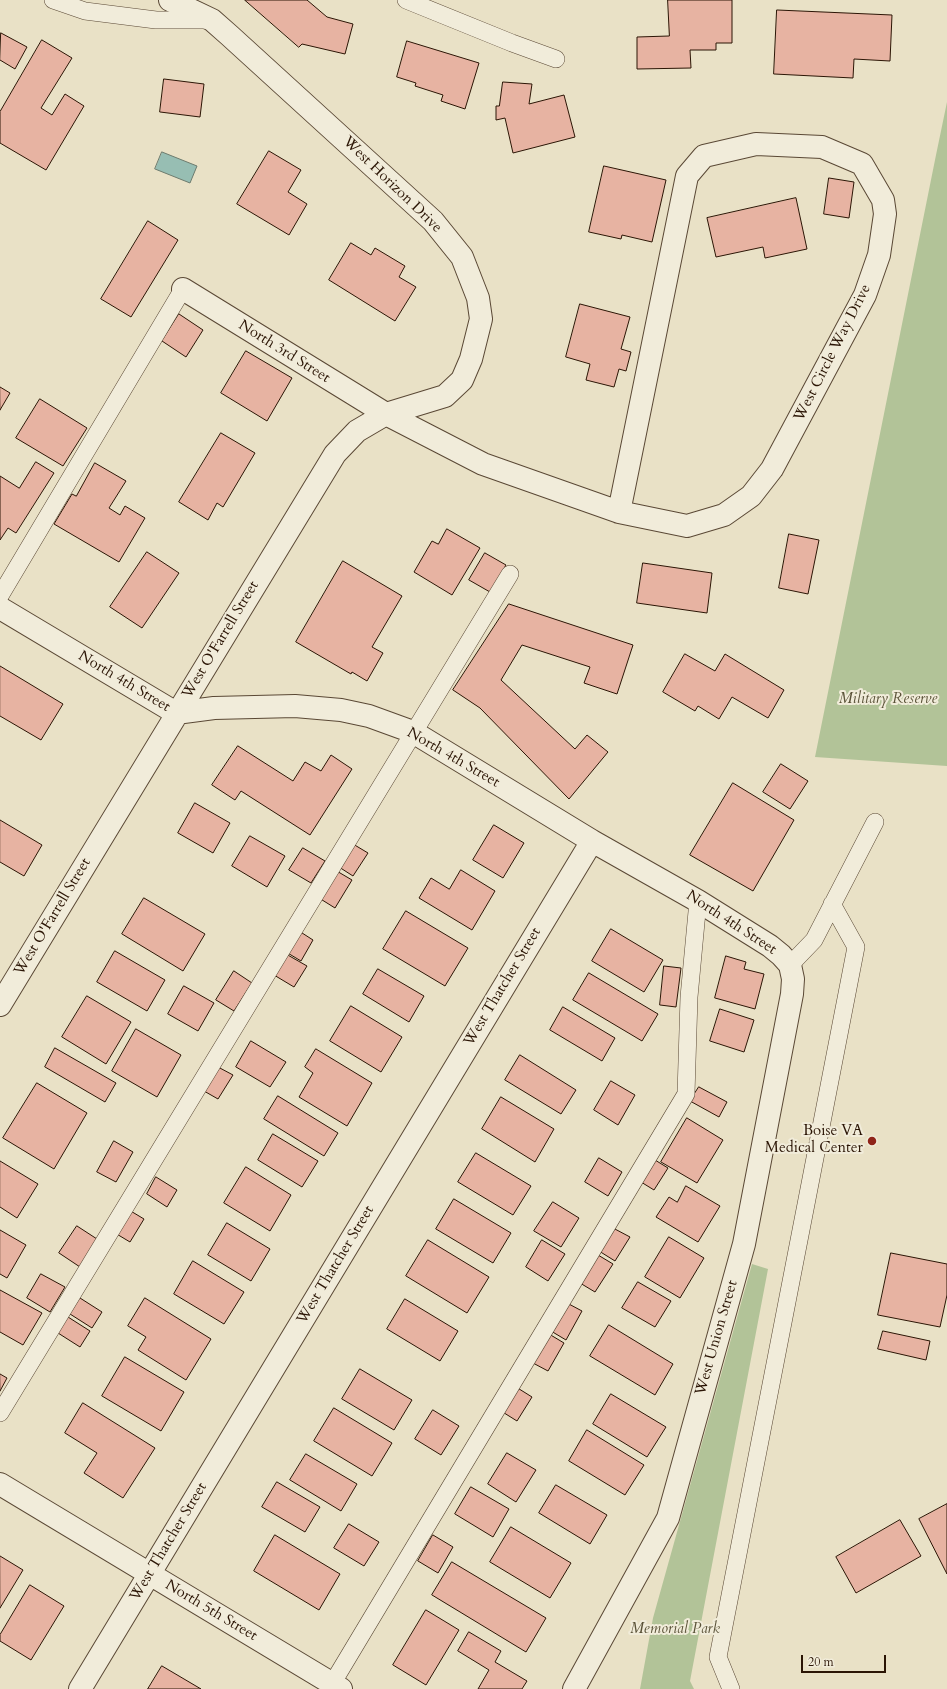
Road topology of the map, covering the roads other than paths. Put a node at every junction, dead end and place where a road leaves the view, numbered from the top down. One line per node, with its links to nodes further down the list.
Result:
1 (53, 0): 4 (lane)
2 (170, 0): 4 (street, West Horizon Drive)
3 (406, 0): 5 (lane)
4 (212, 20): 7 (street, West Horizon Drive)
5 (556, 59)
6 (183, 289): 7 (street, North 3rd Street); 10 (lane)
7 (386, 414): 8 (street, West Circle Way Drive); 12 (street, West O'Farrell Street)
8 (619, 512): 8 (street, West Circle Way Drive)
9 (510, 574): 13 (lane)
10 (0, 596)
11 (0, 608): 12 (street, North 4th Street)
12 (176, 713): 13 (street, North 4th Street); 19 (street, West O'Farrell Street)
13 (413, 732): 15 (street, North 4th Street); 20 (lane)
14 (875, 822): 17 (lane)
15 (592, 841): 16 (street, North 4th Street); 22 (street, West Thatcher Street)
16 (698, 901): 18 (street, North 4th Street); 23 (lane)
17 (832, 904): 18 (lane); 26 (lane)
18 (790, 965): 25 (street, West Union Street)
19 (0, 1005)
20 (0, 1413)
21 (0, 1484): 22 (street, North 5th Street)
22 (150, 1574): 23 (street, North 5th Street); 24 (street, West Thatcher Street)
23 (336, 1687)
24 (80, 1689)
25 (574, 1689)
26 (731, 1689)

